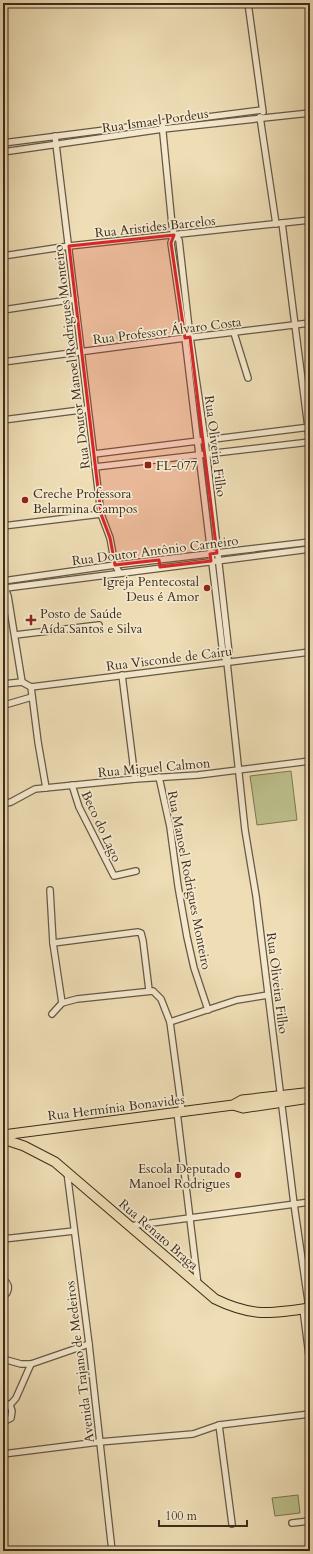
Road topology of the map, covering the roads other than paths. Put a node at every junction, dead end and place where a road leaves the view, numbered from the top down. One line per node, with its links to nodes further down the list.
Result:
1 (248, 3): 2 (street)
2 (262, 110): 4 (street); 5 (street, Rua Ismael Pordeus)
3 (310, 113): 4 (street, Rua Ismael Pordeus)
4 (262, 117): 6 (street, Rua Ismael Pordeus); 12 (street)
5 (162, 123): 6 (street, Rua Oliveira Filho); 7 (street, Rua Ismael Pordeus)
6 (163, 129): 9 (street, Rua Ismael Pordeus); 13 (street, Rua Oliveira Filho)
7 (55, 136): 8 (street, Rua Ismael Pordeus); 9 (street, Rua Doutor Manoel Rodrigues Monteiro)
8 (3, 143)
9 (57, 145): 10 (street, Rua Ismael Pordeus); 14 (street, Rua Doutor Manoel Rodrigues Monteiro)
10 (3, 152)
11 (310, 220): 12 (street, Rua Aristides Barcelos)
12 (279, 224): 13 (street, Rua Aristides Barcelos); 19 (street)
13 (174, 235): 14 (street, Rua Aristides Barcelos); 21 (street, Rua Oliveira Filho)
14 (69, 246): 15 (street, Rua Aristides Barcelos); 16 (street, Rua Doutor Manoel Rodrigues Monteiro)
15 (3, 256)
16 (75, 299): 17 (street); 22 (street, Rua Doutor Manoel Rodrigues Monteiro)
17 (3, 310)
18 (310, 323): 19 (street, Rua Professor Álvaro Costa)
19 (294, 325): 20 (street, Rua Professor Álvaro Costa); 27 (street)
20 (234, 333): 21 (street, Rua Professor Álvaro Costa); 24 (street)
21 (187, 338): 22 (street, Rua Professor Álvaro Costa); 28 (street, Rua Oliveira Filho); 29 (street, Rua Oliveira Filho)
22 (81, 352): 23 (street, Rua Professor Álvaro Costa); 25 (street, Rua Doutor Manoel Rodrigues Monteiro)
23 (3, 362)
24 (248, 378)
25 (88, 409): 26 (street); 31 (street, Rua Doutor Manoel Rodrigues Monteiro)
26 (3, 420)
27 (309, 427): 28 (street); 30 (street)
28 (205, 440): 29 (street); 32 (street, Rua Oliveira Filho)
29 (196, 441): 31 (street); 33 (street, Rua Oliveira Filho)
30 (310, 442): 32 (street)
31 (94, 454): 34 (street, Rua Doutor Manoel Rodrigues Monteiro)
32 (206, 454): 33 (street); 39 (street, Rua Oliveira Filho)
33 (198, 455): 34 (street); 40 (street, Rua Oliveira Filho)
34 (95, 467): 35 (street, Rua Doutor Manoel Rodrigues Monteiro)
35 (101, 514): 36 (street); 45 (street, Rua Doutor Manoel Rodrigues Monteiro)
36 (3, 526)
37 (310, 542): 39 (street, Rua Doutor Antônio Carneiro)
38 (310, 549): 42 (street, Rua Doutor Antônio Carneiro)
39 (217, 553): 40 (street, Rua Doutor Antônio Carneiro); 42 (street, Rua Oliveira Filho)
40 (210, 554): 41 (street, Rua Doutor Antônio Carneiro); 43 (street, Rua Oliveira Filho)
41 (159, 560): 44 (street, Rua Doutor Antônio Carneiro); 46 (street)
42 (218, 560): 43 (street, Rua Doutor Antônio Carneiro); 50 (street, Rua Oliveira Filho)
43 (211, 561): 46 (street, Rua Doutor Antônio Carneiro); 49 (street, Rua Oliveira Filho)
44 (132, 563): 45 (street, Rua Doutor Antônio Carneiro); 47 (street)
45 (115, 565): 48 (street, Rua Doutor Manoel Rodrigues Monteiro); 51 (street, Rua Doutor Antônio Carneiro)
46 (160, 567): 47 (street, Rua Doutor Antônio Carneiro)
47 (132, 571): 48 (street, Rua Doutor Antônio Carneiro)
48 (119, 572): 51 (street, Rua Doutor Antônio Carneiro)
49 (214, 583): 50 (street); 54 (street, Rua Oliveira Filho)
50 (221, 583): 53 (street, Rua Oliveira Filho)
51 (4, 584): 52 (street)
52 (6, 597): 56 (street)
53 (224, 608): 54 (street); 58 (street, Rua Oliveira Filho)
54 (217, 609): 58 (street, Rua Oliveira Filho)
55 (99, 625): 56 (street)
56 (15, 635): 60 (street)
57 (310, 652): 58 (street, Rua Visconde de Cairu)
58 (227, 662): 59 (street, Rua Visconde de Cairu); 66 (street, Rua Oliveira Filho)
59 (122, 675): 62 (street, Rua Visconde de Cairu); 68 (street)
60 (22, 682): 61 (street); 62 (street)
61 (3, 684)
62 (31, 687): 63 (street)
63 (32, 697): 64 (street); 70 (street)
64 (3, 704)
65 (310, 761): 66 (street, Rua Miguel Calmon)
66 (239, 770): 67 (street, Rua Miguel Calmon); 76 (street, Rua Oliveira Filho)
67 (159, 777): 68 (street, Rua Miguel Calmon); 78 (street, Rua Manoel Rodrigues Monteiro)
68 (136, 779): 69 (street, Rua Miguel Calmon)
69 (72, 785): 70 (street, Rua Miguel Calmon); 72 (street, Beco do Lago)
70 (46, 788): 71 (street, Rua Miguel Calmon)
71 (3, 804)
72 (136, 871)
73 (50, 890): 74 (street)
74 (53, 943): 75 (street); 77 (street)
75 (149, 990): 77 (street); 80 (street)
76 (268, 995): 78 (street); 83 (street, Rua Oliveira Filho)
77 (62, 1003): 79 (street)
78 (208, 1010): 80 (street)
79 (52, 1014)
80 (170, 1022): 84 (street)
81 (310, 1094): 83 (main road, Rua Hermínia Bonavides)
82 (310, 1098): 83 (main road, Rua Hermínia Bonavides)
83 (282, 1099): 84 (main road, Rua Hermínia Bonavides); 89 (street, Rua Oliveira Filho)
84 (179, 1112): 85 (main road, Rua Hermínia Bonavides); 90 (street)
85 (3, 1135)
86 (3, 1139): 87 (main road, Rua Renato Braga)
87 (67, 1172): 91 (main road, Rua Renato Braga); 92 (street, Avenida Trajano de Medeiros)
88 (310, 1202): 89 (street)
89 (294, 1204): 90 (street); 97 (street, Rua Oliveira Filho)
90 (190, 1217): 91 (street); 95 (street)
91 (129, 1226): 95 (main road, Rua Renato Braga)
92 (74, 1231): 93 (street); 98 (street, Avenida Trajano de Medeiros)
93 (3, 1239)
94 (3, 1280): 96 (street)
95 (198, 1286): 97 (main road, Rua Renato Braga)
96 (3, 1296)
97 (307, 1308): 100 (street, Rua Oliveira Filho)
98 (89, 1344): 101 (street); 107 (street, Avenida Trajano de Medeiros)
99 (3, 1359): 101 (street)
100 (310, 1363)
101 (31, 1364): 103 (street)
102 (3, 1402): 103 (street)
103 (10, 1405): 105 (street)
104 (310, 1414): 106 (street)
105 (3, 1422)
106 (219, 1425): 107 (street); 111 (street)
107 (99, 1442): 108 (street); 112 (street, Avenida Trajano de Medeiros)
108 (3, 1454)
109 (310, 1521): 110 (street)
110 (292, 1523)
111 (232, 1524)
112 (112, 1551)

